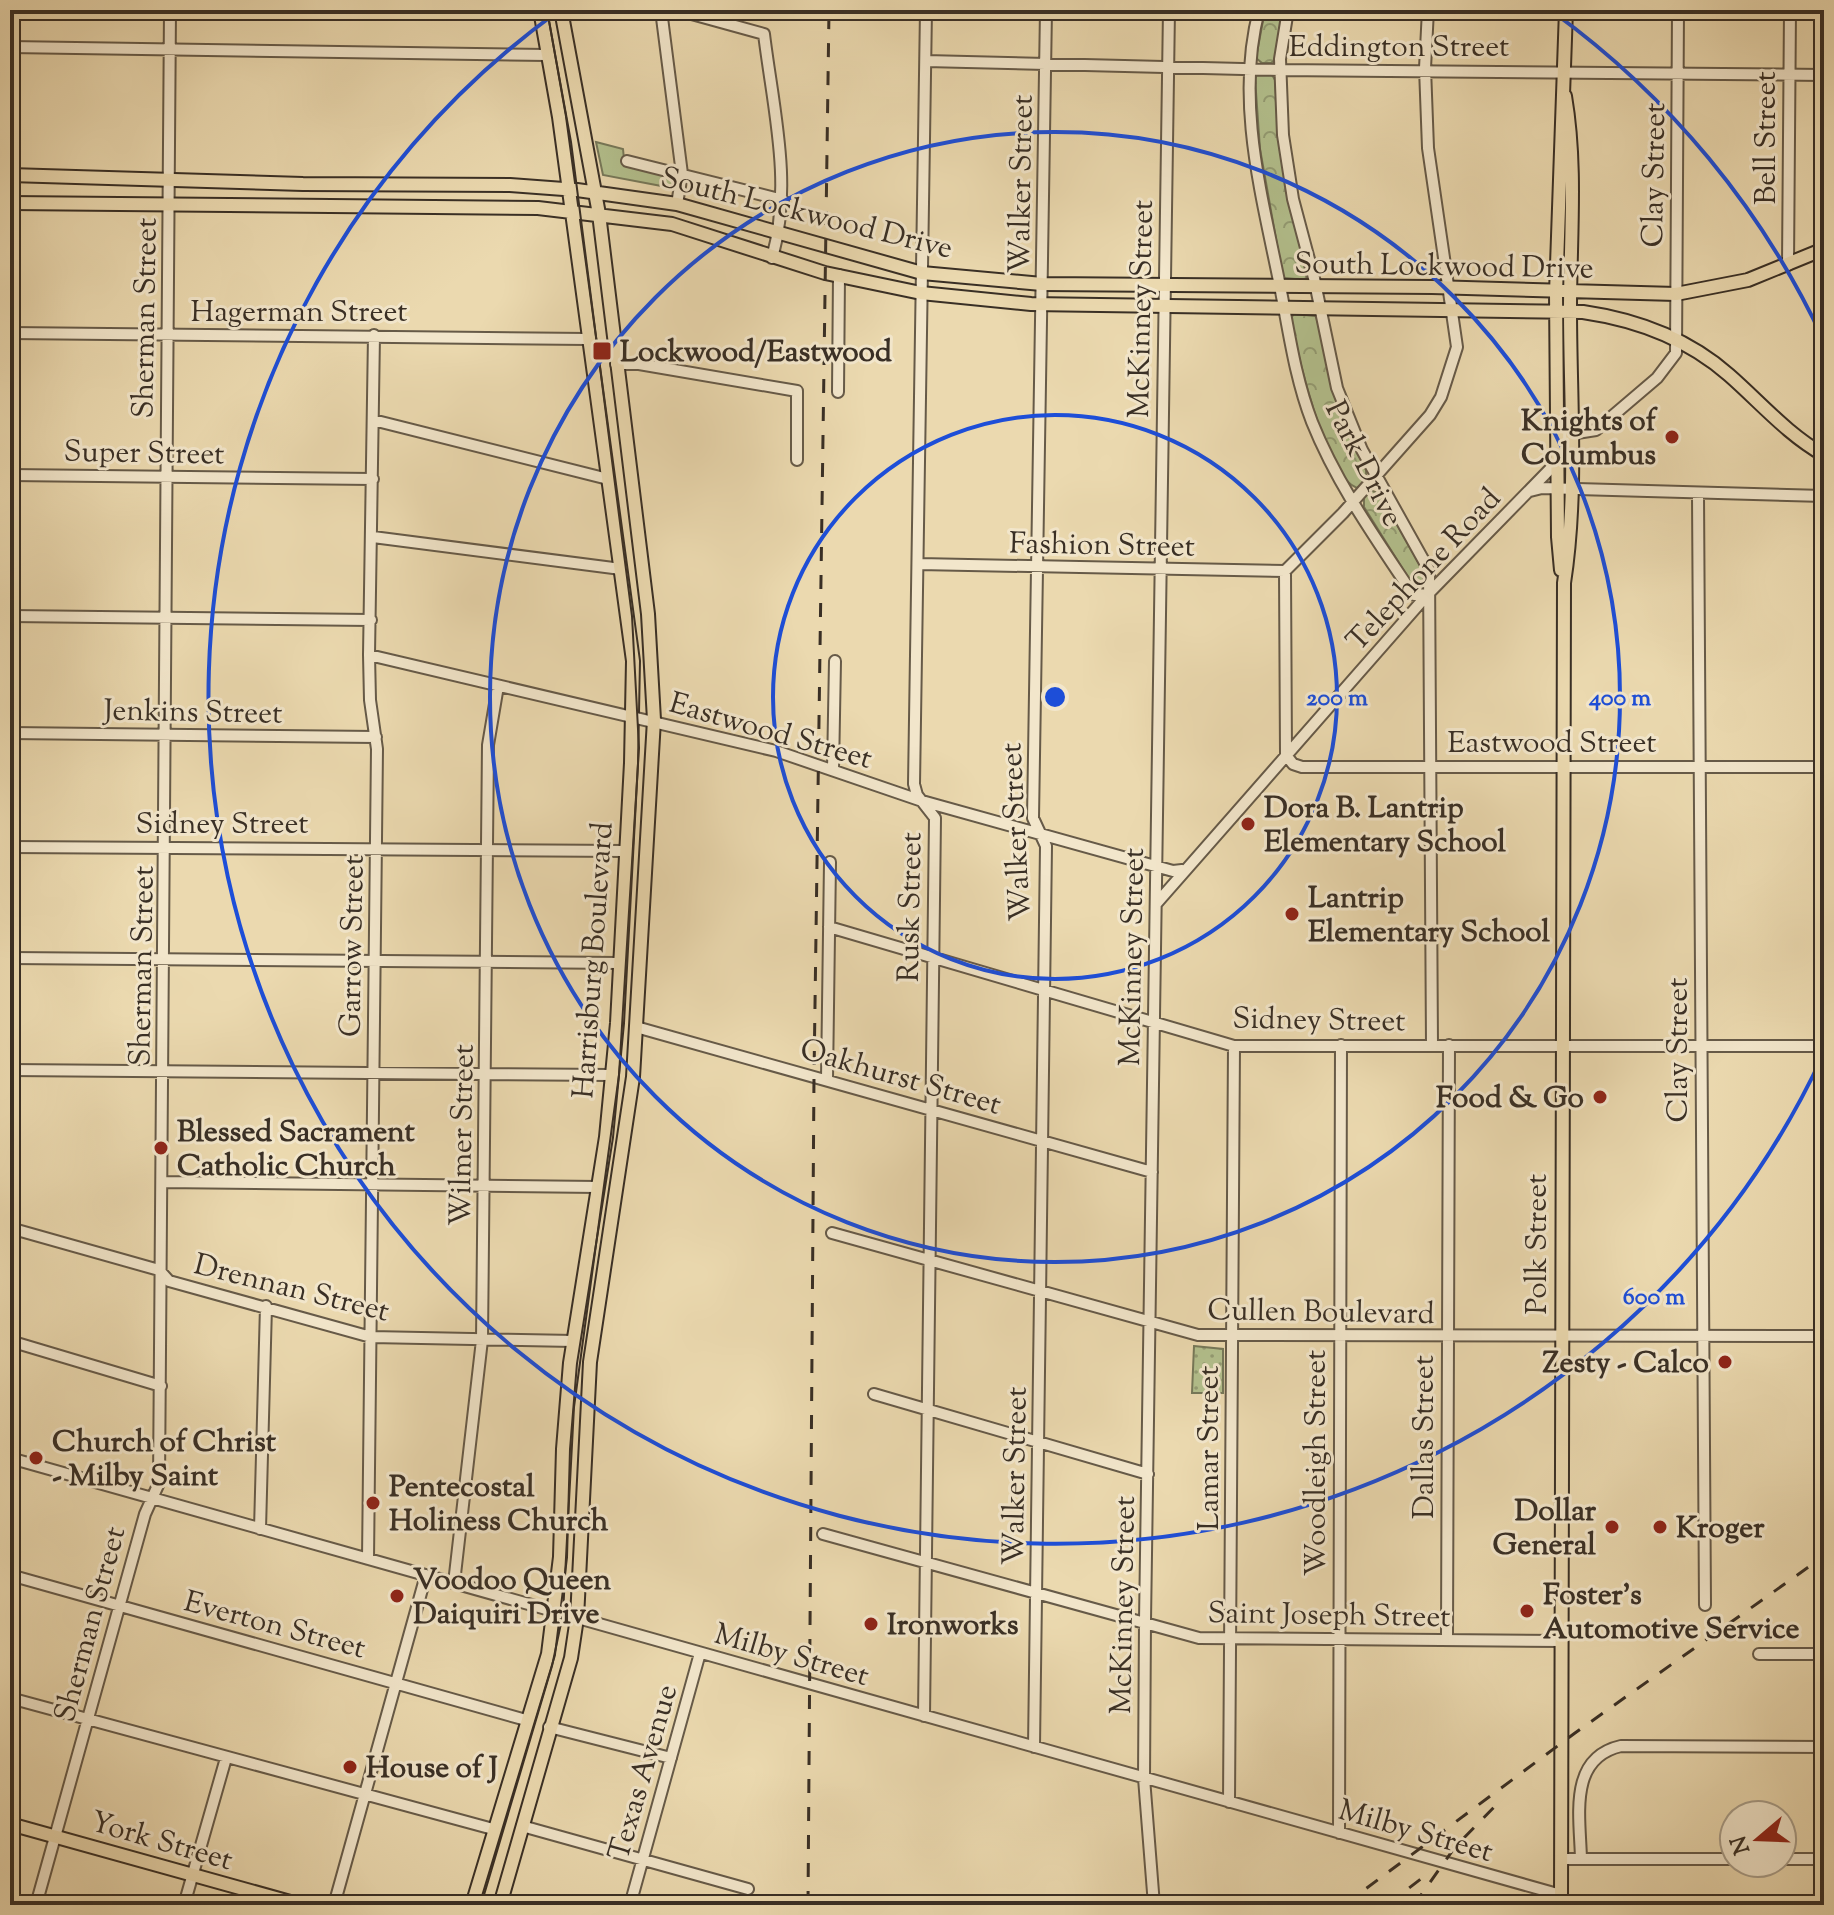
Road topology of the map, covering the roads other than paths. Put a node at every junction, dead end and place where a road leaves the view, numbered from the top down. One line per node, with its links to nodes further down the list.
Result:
1 (170, 10): 16 (street, Sherman Street)
2 (540, 10): 17 (main road, Harrisburg Boulevard)
3 (561, 10): 36 (main road, Harrisburg Boulevard)
4 (661, 10): 30 (street)
5 (677, 10): 37 (street)
6 (926, 10): 18 (street, Rusk Street)
7 (1046, 10): 19 (street, Walker Street)
8 (1169, 10): 20 (street, McKinney Street)
9 (1259, 10): 21 (street, Park Drive)
10 (1288, 10): 23 (street, Park Drive)
11 (1428, 10): 22 (street)
12 (1566, 10): 24 (main road, Polk Street)
13 (1678, 10): 25 (street, Clay Street)
14 (1790, 10): 26 (street, Bell Street)
15 (10, 47): 16 (street)
16 (170, 49): 17 (street); 32 (street, Sherman Street)
17 (547, 55): 35 (main road, Harrisburg Boulevard)
18 (926, 61): 19 (street, Eddington Street); 49 (street, Rusk Street)
19 (1046, 63): 20 (street, Eddington Street); 51 (street, Walker Street)
20 (1168, 65): 21 (street, Eddington Street); 52 (street, McKinney Street)
21 (1249, 68): 23 (street, Eddington Street); 54 (street, Park Drive)
22 (1425, 68): 23 (street, Eddington Street); 24 (street, Eddington Street); 55 (street)
23 (1280, 70): 53 (street, Park Drive)
24 (1566, 71): 25 (street, Eddington Street); 28 (main road, Polk Street)
25 (1678, 72): 26 (street, Eddington Street); 59 (street, Clay Street)
26 (1789, 74): 27 (street, Eddington Street); 48 (street, Bell Street)
27 (1824, 75)
28 (1565, 96): 57 (main road, Polk Street); 58 (main road, Polk Street)
29 (627, 161): 30 (street)
30 (682, 174): 37 (street); 39 (street)
31 (10, 175): 32 (main road, South Lockwood Drive)
32 (168, 179): 34 (main road, South Lockwood Drive); 41 (street, Sherman Street)
33 (436, 183): 34 (main road, South Lockwood Drive); 35 (main road, South Lockwood Drive); 42 (main road)
34 (303, 184): 40 (main road)
35 (569, 190): 36 (main road, South Lockwood Drive); 43 (main road, Harrisburg Boulevard)
36 (596, 193): 39 (main road, South Lockwood Drive); 44 (main road, Harrisburg Boulevard)
37 (783, 200): 45 (street)
38 (10, 203): 41 (main road, South Lockwood Drive)
39 (677, 204): 45 (main road, South Lockwood Drive)
40 (304, 205): 41 (main road, South Lockwood Drive); 42 (main road, South Lockwood Drive)
41 (170, 206): 67 (street, Sherman Street)
42 (437, 208): 43 (main road, South Lockwood Drive)
43 (572, 211): 44 (main road, South Lockwood Drive); 69 (main road, Harrisburg Boulevard)
44 (599, 214): 47 (main road, South Lockwood Drive); 71 (main road, Harrisburg Boulevard)
45 (779, 234): 47 (street); 49 (main road, South Lockwood Drive)
46 (1824, 249): 48 (main road, South Lockwood Drive)
47 (772, 258): 50 (main road, South Lockwood Drive)
48 (1788, 265): 59 (main road, South Lockwood Drive)
49 (922, 273): 51 (main road, South Lockwood Drive); 56 (street, Rusk Street)
50 (839, 275): 56 (main road, South Lockwood Drive); 72 (street)
51 (1042, 284): 52 (main road, South Lockwood Drive); 60 (street, Walker Street)
52 (1164, 286): 54 (main road, South Lockwood Drive); 61 (street, McKinney Street)
53 (1315, 286): 54 (main road, South Lockwood Drive); 55 (main road, South Lockwood Drive); 63 (street, Park Drive)
54 (1280, 287): 62 (street, Park Drive)
55 (1450, 289): 57 (main road, South Lockwood Drive); 64 (street)
56 (921, 293): 60 (main road, South Lockwood Drive); 91 (street, Rusk Street)
57 (1556, 293): 58 (main road, South Lockwood Drive); 65 (main road, Polk Street)
58 (1570, 293): 59 (main road, South Lockwood Drive); 65 (main road, Polk Street)
59 (1676, 294): 70 (street, Clay Street)
60 (1041, 305): 61 (main road, South Lockwood Drive); 92 (street, Walker Street)
61 (1163, 306): 62 (main road, South Lockwood Drive); 93 (street, McKinney Street)
62 (1284, 309): 63 (main road, South Lockwood Drive); 89 (street, Park Drive)
63 (1320, 309): 64 (main road, South Lockwood Drive); 81 (street, Park Drive)
64 (1454, 311): 65 (main road, South Lockwood Drive); 81 (street)
65 (1563, 314): 70 (main road, South Lockwood Drive); 74 (main road, Polk Street); 75 (main road, Polk Street)
66 (10, 333): 67 (street, Hagerman Street)
67 (168, 335): 68 (street, Hagerman Street); 80 (street, Sherman Street)
68 (374, 335): 69 (street, Hagerman Street); 73 (street, Garrow Street)
69 (587, 339): 83 (main road, Harrisburg Boulevard)
70 (1676, 340): 74 (street); 76 (main road, South Lockwood Drive)
71 (616, 364): 77 (street); 105 (main road, Harrisburg Boulevard)
72 (838, 392)
73 (373, 420): 82 (street, Garrow Street); 83 (street)
74 (1572, 435): 75 (street); 85 (main road, Polk Street)
75 (1558, 436): 78 (main road, Polk Street)
76 (1824, 455)
77 (797, 460)
78 (1558, 461): 84 (main road, Polk Street); 86 (street)
79 (10, 475): 80 (street, Super Street)
80 (165, 475): 82 (street, Super Street); 99 (street, Sherman Street)
81 (1376, 477): 89 (street); 97 (street, Park Drive)
82 (373, 479): 90 (street, Garrow Street)
83 (608, 479): 94 (main road, Harrisburg Boulevard)
84 (1557, 489): 85 (street, Telephone Road); 86 (street, Telephone Road); 96 (main road, Polk Street)
85 (1571, 489): 87 (street); 96 (main road, Polk Street)
86 (1528, 492): 97 (street, Telephone Road)
87 (1698, 495): 88 (street); 110 (street, Clay Street)
88 (1824, 496)
89 (1353, 502): 95 (street); 97 (street, Park Drive)
90 (373, 537): 94 (street); 100 (street, Garrow Street)
91 (919, 564): 92 (street, Fashion Street); 115 (street, Rusk Street)
92 (1039, 568): 93 (street, Fashion Street); 116 (street, Walker Street)
93 (1160, 568): 95 (street, Fashion Street); 123 (street, McKinney Street)
94 (621, 569): 104 (main road, Harrisburg Boulevard)
95 (1285, 571): 109 (street)
96 (1564, 583): 112 (main road, Polk Street)
97 (1428, 594): 109 (street, Telephone Road); 111 (street)
98 (10, 616): 99 (street)
99 (166, 619): 100 (street); 107 (street, Sherman Street)
100 (371, 620): 101 (street, Garrow Street)
101 (369, 655): 103 (street, Eastwood Street); 108 (street, Garrow Street)
102 (835, 661): 114 (street)
103 (498, 686): 104 (street, Eastwood Street); 120 (street, Wilmer Street)
104 (633, 716): 105 (street, Eastwood Street); 121 (main road, Harrisburg Boulevard)
105 (654, 720): 114 (street, Eastwood Street); 135 (main road, Harrisburg Boulevard)
106 (10, 733): 107 (street, Jenkins Street)
107 (166, 735): 108 (street, Jenkins Street); 118 (street, Sherman Street)
108 (376, 737): 119 (street, Garrow Street)
109 (1286, 755): 111 (street, Eastwood Street); 124 (street, Telephone Road)
110 (1699, 765): 112 (street, Eastwood Street); 113 (street, Eastwood Street); 141 (street, Clay Street)
111 (1430, 767): 112 (street, Eastwood Street); 137 (street)
112 (1563, 767): 139 (main road, Polk Street)
113 (1824, 767)
114 (833, 770): 115 (street, Eastwood Street)
115 (922, 801): 116 (street, Eastwood Street); 127 (street, Rusk Street)
116 (1040, 833): 123 (street, Eastwood Street); 133 (street, Walker Street)
117 (10, 847): 118 (street, Sidney Street)
118 (166, 847): 119 (street, Sidney Street); 129 (street, Sherman Street)
119 (376, 849): 120 (street, Sidney Street); 130 (street, Garrow Street)
120 (488, 850): 121 (street, Sidney Street); 131 (street, Wilmer Street)
121 (625, 851): 132 (main road, Harrisburg Boulevard)
122 (830, 862): 126 (street)
123 (1156, 866): 124 (street); 125 (street, McKinney Street)
124 (1182, 870): 125 (street, Telephone Road)
125 (1156, 904): 134 (street, McKinney Street)
126 (829, 927): 127 (street, Sidney Street); 148 (street)
127 (933, 957): 133 (street, Sidney Street); 149 (street, Rusk Street)
128 (10, 958): 129 (street)
129 (165, 958): 130 (street); 144 (street, Sherman Street)
130 (374, 960): 131 (street); 145 (street, Garrow Street)
131 (488, 962): 132 (street); 146 (street, Wilmer Street)
132 (619, 963): 147 (main road, Harrisburg Boulevard)
133 (1043, 989): 134 (street, Sidney Street); 150 (street, Walker Street)
134 (1154, 1021): 140 (street, Sidney Street); 151 (street, McKinney Street)
135 (636, 1027): 148 (street, Oakhurst Street); 192 (main road, Harrisburg Boulevard)
136 (1341, 1045): 137 (street, Sidney Street); 140 (street, Sidney Street); 164 (street, Woodleigh Street)
137 (1432, 1045): 138 (street, Sidney Street)
138 (1449, 1045): 139 (street, Sidney Street); 169 (street, Dallas Street)
139 (1562, 1045): 141 (street, Sidney Street); 165 (main road, Polk Street)
140 (1234, 1046): 163 (street, Lamar Street)
141 (1701, 1046): 142 (street, Sidney Street); 166 (street, Clay Street)
142 (1824, 1046)
143 (10, 1070): 144 (street)
144 (164, 1071): 145 (street); 152 (street, Sherman Street)
145 (373, 1071): 146 (street); 153 (street, Garrow Street)
146 (485, 1073): 147 (street); 154 (street, Wilmer Street)
147 (611, 1075): 155 (main road, Harrisburg Boulevard)
148 (827, 1079): 149 (street, Oakhurst Street)
149 (931, 1109): 150 (street, Oakhurst Street); 158 (street, Rusk Street)
150 (1042, 1140): 151 (street, Oakhurst Street); 160 (street, Walker Street)
151 (1152, 1172): 162 (street, McKinney Street)
152 (162, 1182): 153 (street); 159 (street, Sherman Street)
153 (372, 1184): 154 (street); 168 (street, Garrow Street)
154 (485, 1185): 155 (street); 170 (street, Wilmer Street)
155 (598, 1187): 172 (main road, Harrisburg Boulevard)
156 (10, 1228): 159 (street, Drennan Street)
157 (832, 1233): 158 (street, Cullen Boulevard)
158 (931, 1260): 160 (street, Cullen Boulevard); 175 (street, Rusk Street)
159 (159, 1270): 161 (street, Drennan Street); 173 (street, Sherman Street)
160 (1040, 1290): 162 (street, Cullen Boulevard); 176 (street, Walker Street)
161 (266, 1306): 168 (street, Drennan Street); 181 (street)
162 (1151, 1323): 163 (street, Cullen Boulevard); 179 (street, McKinney Street)
163 (1233, 1336): 164 (street, Cullen Boulevard); 195 (street, Lamar Street)
164 (1339, 1336): 169 (street, Cullen Boulevard); 196 (street, Woodleigh Street)
165 (1562, 1336): 166 (street, Cullen Boulevard); 169 (street, Cullen Boulevard); 197 (main road, Polk Street)
166 (1702, 1336): 167 (street, Cullen Boulevard); 189 (street, Clay Street)
167 (1824, 1336)
168 (371, 1337): 170 (street, Drennan Street); 183 (street, Garrow Street)
169 (1448, 1337): 194 (street, Dallas Street)
170 (482, 1340): 172 (street, Drennan Street); 187 (street, Wilmer Street)
171 (10, 1341): 173 (street)
172 (574, 1341): 191 (main road, Harrisburg Boulevard)
173 (161, 1386): 180 (street, Sherman Street)
174 (874, 1394): 175 (street)
175 (929, 1410): 176 (street); 184 (street, Rusk Street)
176 (1038, 1442): 179 (street); 188 (street, Walker Street)
177 (12, 1459): 178 (street); 180 (street, Milby Street)
178 (10, 1472)
179 (1148, 1474): 193 (street, McKinney Street)
180 (152, 1498): 181 (street, Milby Street); 190 (street, Sherman Street)
181 (260, 1529): 183 (street, Milby Street)
182 (823, 1534): 184 (street, Saint Joseph Street)
183 (368, 1559): 186 (street, Milby Street)
184 (926, 1562): 188 (street, Saint Joseph Street); 203 (street, Rusk Street)
185 (10, 1575): 190 (street, Everton Street)
186 (426, 1575): 187 (street, Milby Street); 201 (street)
187 (454, 1583): 191 (street, Milby Street)
188 (1037, 1591): 193 (street, Saint Joseph Street); 207 (street, Walker Street)
189 (1705, 1605)
190 (119, 1608): 201 (street, Everton Street); 204 (street, Sherman Street)
191 (555, 1612): 192 (street, Milby Street); 205 (main road, Harrisburg Boulevard)
192 (577, 1618): 198 (street, Milby Street); 206 (main road, Harrisburg Boulevard)
193 (1145, 1621): 195 (street, Saint Joseph Street); 211 (street, McKinney Street)
194 (1447, 1638): 196 (street, Saint Joseph Street); 197 (street, Saint Joseph Street)
195 (1230, 1639): 196 (street, Saint Joseph Street); 213 (street, Lamar Street)
196 (1339, 1641): 217 (street, Woodleigh Street)
197 (1562, 1641): 220 (main road, Polk Street)
198 (700, 1653): 203 (street, Milby Street); 210 (street, Texas Avenue)
199 (1759, 1654): 200 (street)
200 (1824, 1654)
201 (396, 1682): 205 (street, Everton Street); 212 (street)
202 (10, 1698): 204 (street)
203 (924, 1716): 207 (street, Milby Street)
204 (88, 1720): 209 (street); 218 (street, Sherman Street)
205 (526, 1720): 216 (main road, Harrisburg Boulevard)
206 (549, 1727): 210 (street); 215 (main road, Harrisburg Boulevard)
207 (1034, 1747): 211 (street, Milby Street)
208 (1824, 1747): 221 (street)
209 (226, 1758): 212 (street); 225 (street)
210 (671, 1758): 219 (street, Texas Avenue)
211 (1144, 1778): 213 (street, Milby Street); 235 (street, McKinney Street)
212 (365, 1797): 216 (street); 231 (street)
213 (1229, 1802): 217 (street, Milby Street)
214 (10, 1824): 218 (main road, York Street)
215 (522, 1826): 219 (street); 233 (main road, Harrisburg Boulevard)
216 (493, 1829): 232 (main road, Harrisburg Boulevard)
217 (1339, 1833): 227 (street, Milby Street)
218 (55, 1837): 225 (main road, York Street); 228 (street, Sherman Street)
219 (642, 1859): 226 (street); 234 (street, Texas Avenue)
220 (1561, 1859): 221 (street); 227 (main road, Polk Street)
221 (1581, 1859): 222 (street)
222 (1718, 1859)
223 (1798, 1859): 224 (street)
224 (1824, 1859)
225 (193, 1875): 229 (street); 230 (main road, York Street)
226 (748, 1889)
227 (1561, 1900)
228 (36, 1905)
229 (184, 1905)
230 (301, 1905)
231 (334, 1905)
232 (472, 1905)
233 (500, 1905)
234 (630, 1905)
235 (1154, 1905)

